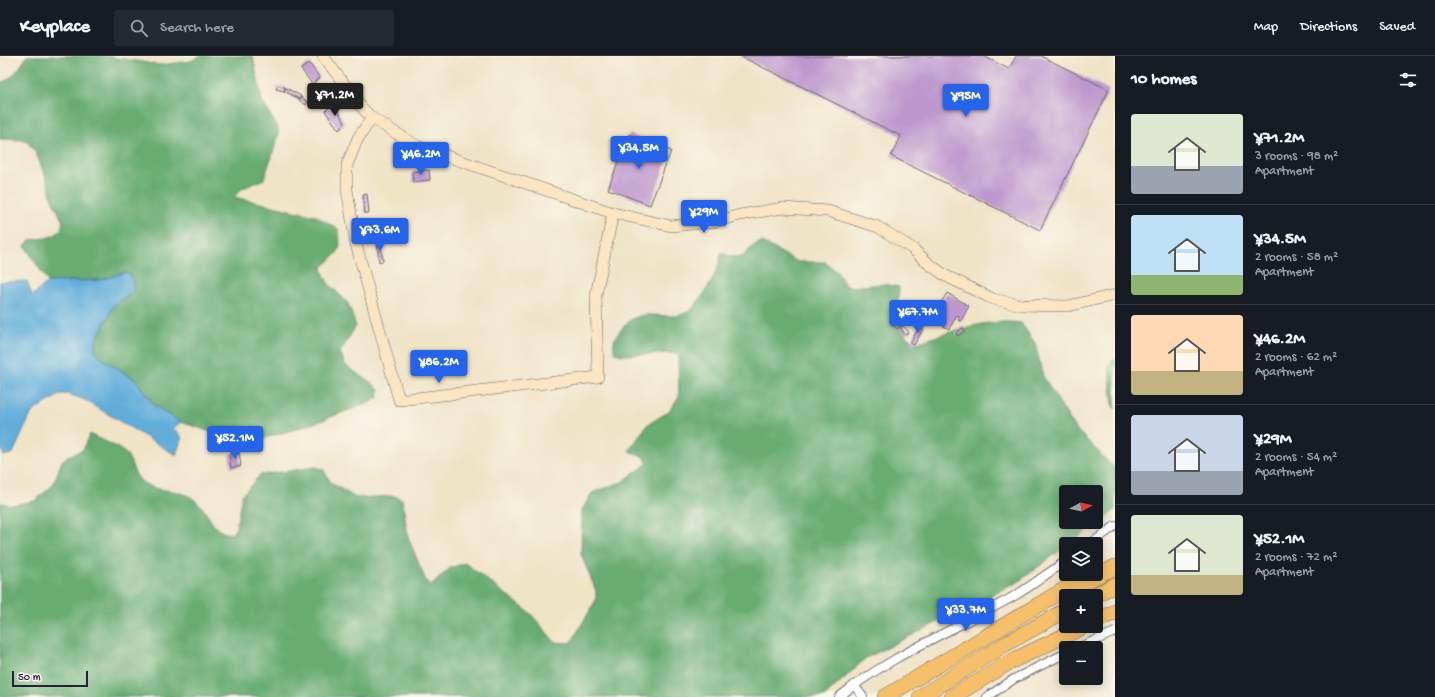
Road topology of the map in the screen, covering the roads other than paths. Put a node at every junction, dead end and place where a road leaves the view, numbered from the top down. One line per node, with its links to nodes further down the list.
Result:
1 (323, 56): 2 (street)
2 (372, 118): 3 (street); 3 (street)
3 (613, 213): 4 (street)
4 (1115, 295)
5 (1115, 526): 6 (street)
6 (1100, 537)
7 (1115, 559): 9 (highway)
8 (1059, 566): 22 (street)
9 (1103, 566)
10 (1115, 567): 17 (highway)
11 (1078, 581): 17 (highway)
12 (1115, 585): 13 (highway)
13 (1103, 591)
14 (1115, 612): 16 (highway)
15 (1059, 614): 26 (highway)
16 (1103, 618)
17 (997, 629): 25 (highway)
18 (1115, 632): 20 (street)
19 (1070, 633): 27 (highway)
20 (1094, 641)
21 (1059, 657): 28 (street)
22 (854, 685): 23 (street); 24 (street)
23 (839, 697)
24 (863, 697)
25 (885, 697)
26 (920, 697)
27 (952, 697)
28 (987, 697)

